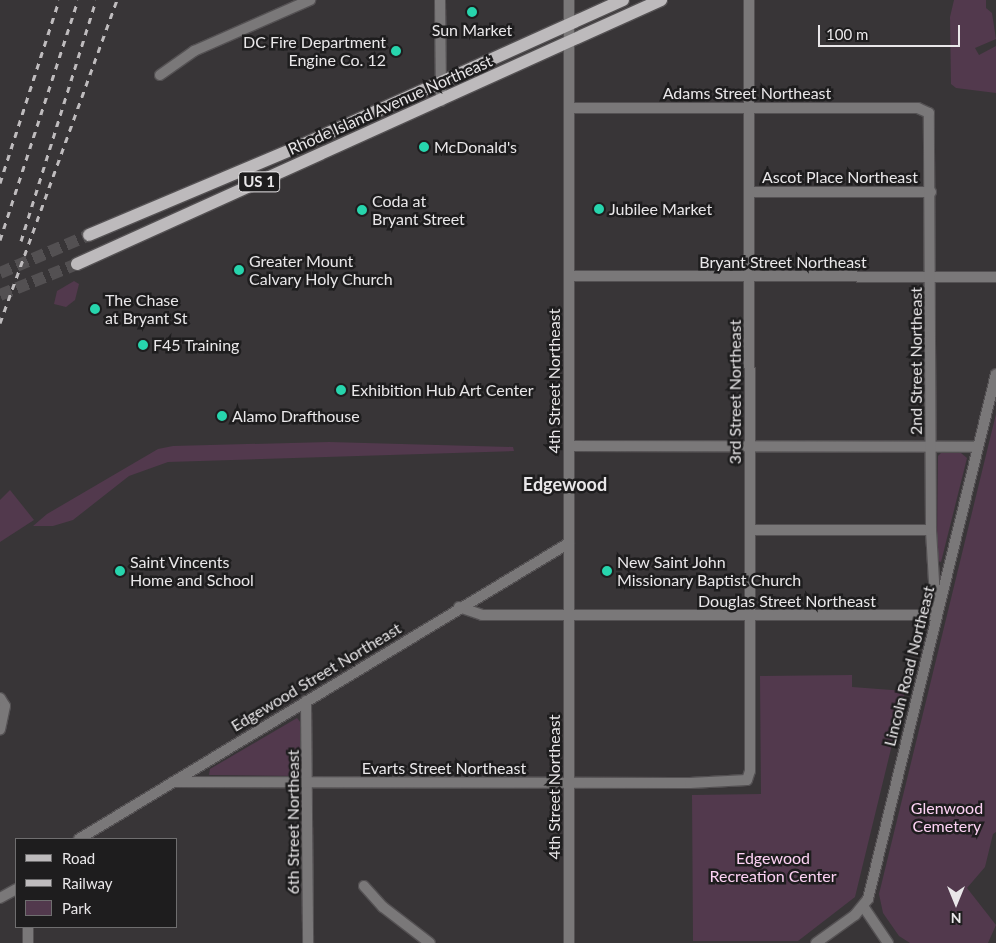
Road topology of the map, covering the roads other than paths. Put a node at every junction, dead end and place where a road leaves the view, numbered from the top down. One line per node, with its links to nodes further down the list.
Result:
1 (310, 0): 9 (street)
2 (440, 0): 10 (street)
3 (569, 0): 7 (street, 4th Street Northeast)
4 (623, 0): 7 (main road, Rhode Island Avenue Northeast / US 1)
5 (661, 0): 8 (main road, Rhode Island Avenue Northeast / US 1)
6 (749, 0): 13 (street, 3rd Street Northeast)
7 (569, 23): 8 (street, 4th Street Northeast); 10 (main road, Rhode Island Avenue Northeast / US 1)
8 (569, 40): 11 (main road, Rhode Island Avenue Northeast / US 1); 12 (street, 4th Street Northeast)
9 (160, 75)
10 (441, 81): 11 (street); 17 (main road, Rhode Island Avenue Northeast / US 1)
11 (441, 101): 18 (main road, Rhode Island Avenue Northeast / US 1)
12 (570, 108): 13 (street, Adams Street Northeast); 19 (street, 4th Street Northeast)
13 (749, 108): 14 (street, Adams Street Northeast); 15 (street, 3rd Street Northeast)
14 (924, 110): 16 (street, 2nd Street Northeast)
15 (749, 192): 16 (street, Ascot Place Northeast); 20 (street, 3rd Street Northeast)
16 (930, 192): 21 (street, 2nd Street Northeast)
17 (89, 235)
18 (77, 264)
19 (569, 276): 20 (street, Bryant Street Northeast); 25 (street, 4th Street Northeast)
20 (749, 277): 21 (street, Bryant Street Northeast); 24 (street, 3rd Street Northeast)
21 (930, 277): 22 (street, Bryant Street Northeast); 26 (street, 2nd Street Northeast)
22 (996, 277)
23 (996, 374): 27 (street, Lincoln Road Northeast)
24 (750, 445): 25 (street); 26 (street); 28 (street, 3rd Street Northeast)
25 (569, 446): 30 (street, 4th Street Northeast)
26 (931, 446): 27 (street); 29 (street, 2nd Street Northeast)
27 (978, 447): 33 (street, Lincoln Road Northeast)
28 (750, 530): 29 (street); 34 (street, 3rd Street Northeast)
29 (931, 530): 33 (street, 2nd Street Northeast)
30 (569, 543): 31 (street, Edgewood Street Northeast); 32 (street, 4th Street Northeast)
31 (459, 607): 32 (street, Douglas Street Northeast); 36 (street, Edgewood Street Northeast)
32 (569, 614): 34 (street, Douglas Street Northeast); 40 (street, 4th Street Northeast)
33 (936, 615): 34 (street, Douglas Street Northeast); 46 (street, Lincoln Road Northeast)
34 (750, 616): 39 (street, 3rd Street Northeast)
35 (0, 698): 37 (street)
36 (306, 701): 38 (street, Edgewood Street Northeast); 41 (street, 6th Street Northeast)
37 (0, 729)
38 (173, 782): 41 (street, Evarts Street Northeast); 42 (street, Edgewood Street Northeast)
39 (744, 782): 40 (street, Evarts Street Northeast)
40 (569, 783): 41 (street, Evarts Street Northeast); 51 (street, 4th Street Northeast)
41 (308, 784): 49 (street, 6th Street Northeast)
42 (81, 838)
43 (364, 886): 50 (street)
44 (15, 890): 45 (street)
45 (0, 898)
46 (864, 906): 52 (street); 53 (street)
47 (28, 928): 48 (street)
48 (28, 943)
49 (308, 943)
50 (430, 943)
51 (569, 943)
52 (816, 943)
53 (888, 943)

